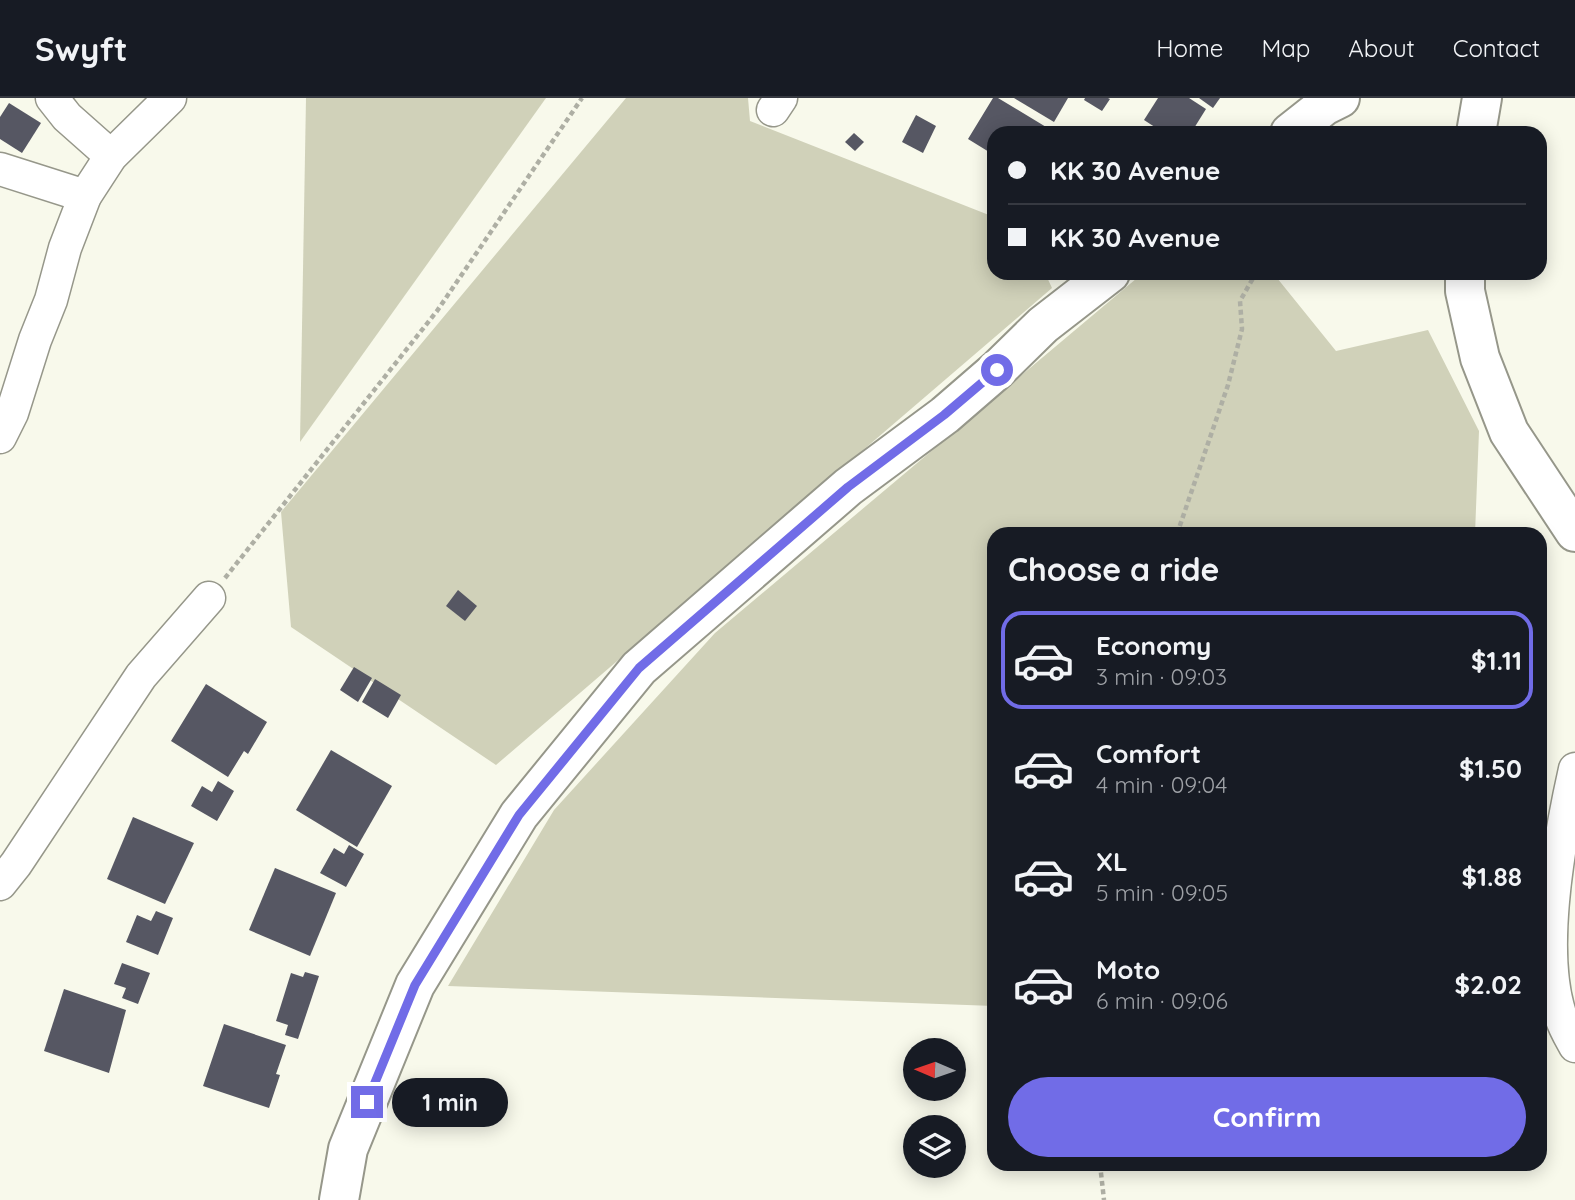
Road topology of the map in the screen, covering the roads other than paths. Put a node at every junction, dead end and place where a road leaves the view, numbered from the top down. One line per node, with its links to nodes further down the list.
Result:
1 (52, 98): 7 (street)
2 (170, 98): 7 (street)
3 (1340, 98): 5 (main road)
4 (1482, 98): 6 (main road)
5 (1299, 126)
6 (1477, 126)
7 (111, 156): 9 (street)
8 (0, 169): 9 (street)
9 (85, 196): 12 (street)
10 (1101, 280): 18 (main road)
11 (1465, 280): 13 (main road)
12 (0, 437)
13 (1575, 532)
14 (209, 598): 16 (street)
15 (1575, 769): 17 (street)
16 (0, 884)
17 (1575, 1046)
18 (340, 1200)

